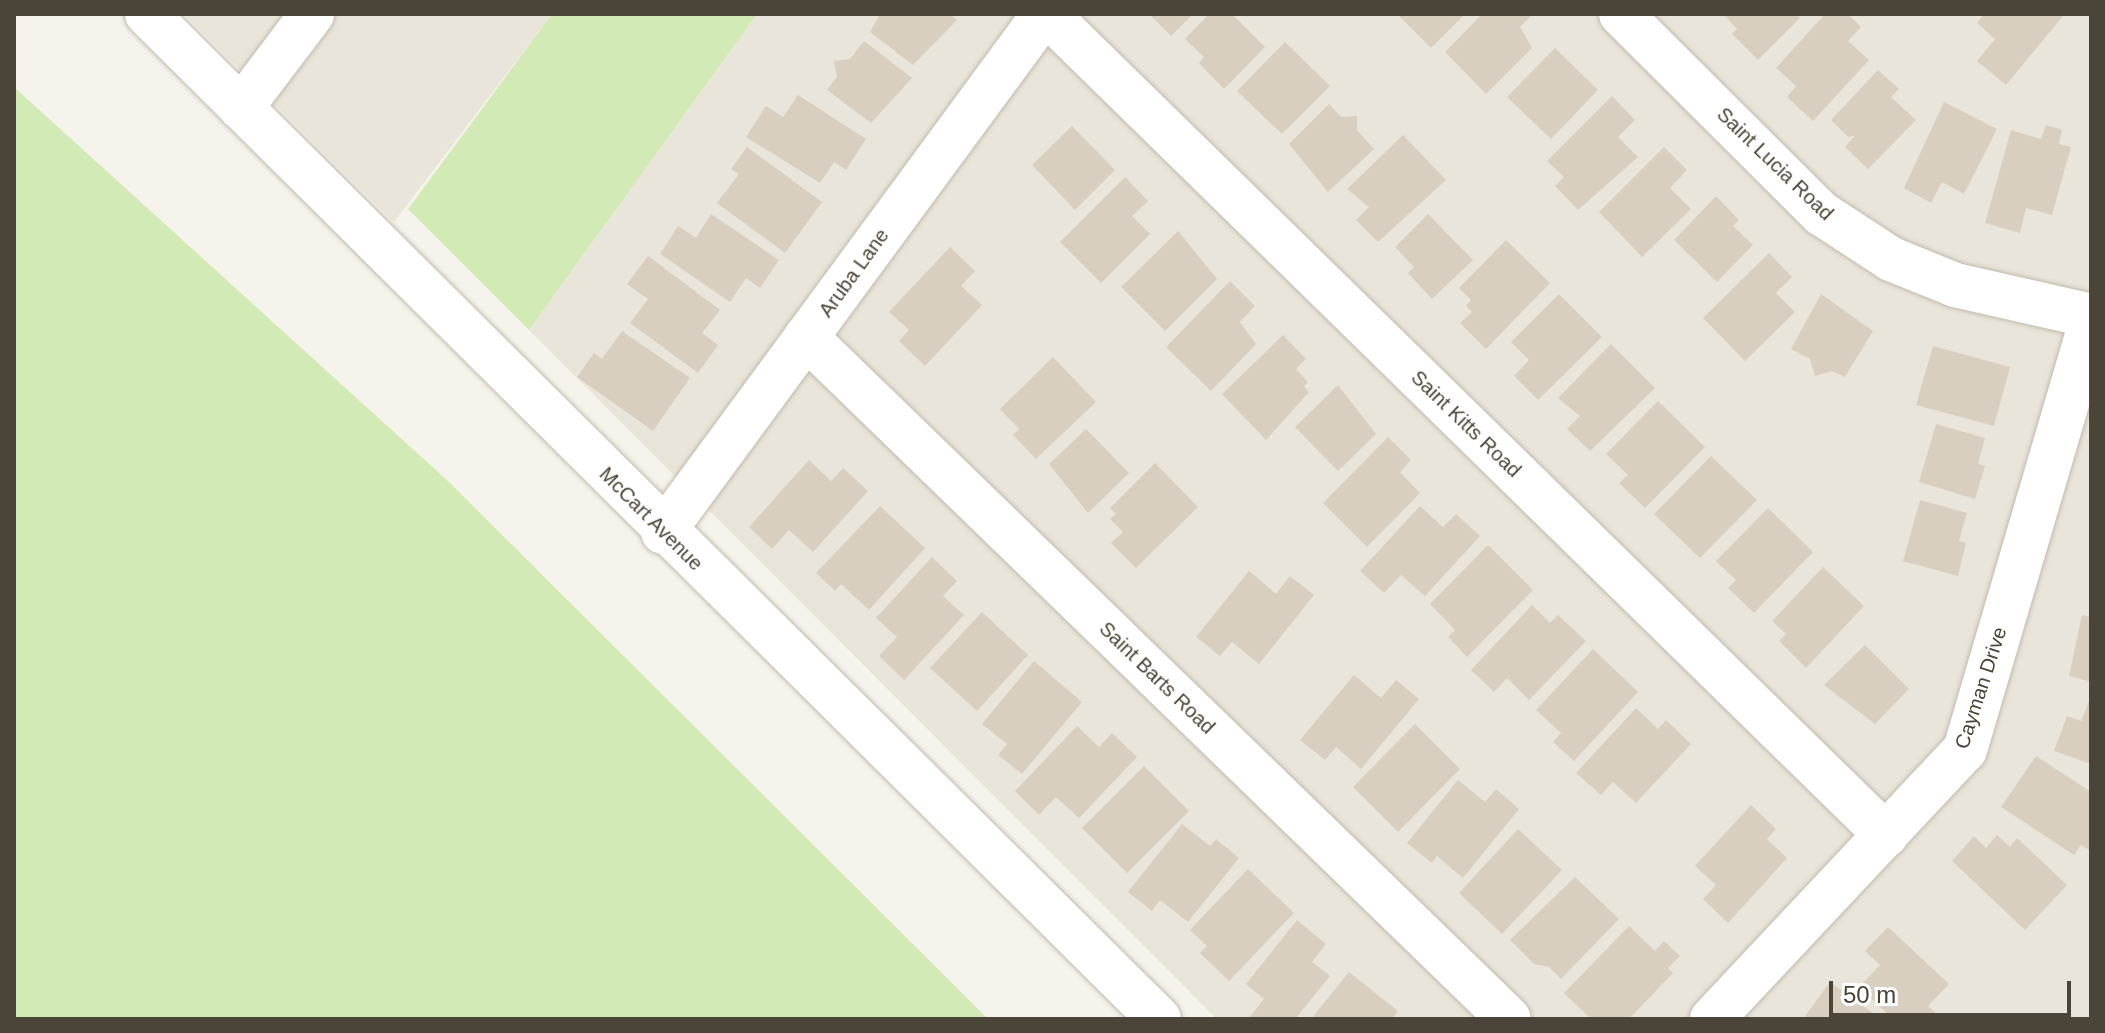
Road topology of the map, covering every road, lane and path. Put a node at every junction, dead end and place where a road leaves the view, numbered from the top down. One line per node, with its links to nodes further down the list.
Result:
1 (147, 14): 5 (street, McCart Avenue)
2 (312, 14): 5 (street)
3 (1046, 14): 7 (street, Aruba Lane); 9 (street, Saint Kitts Road)
4 (1621, 14): 6 (street, Saint Lucia Road)
5 (241, 108): 8 (street, McCart Avenue)
6 (2091, 319): 9 (street, Cayman Drive)
7 (806, 337): 8 (street, Aruba Lane); 11 (street, Saint Barts Road)
8 (663, 532): 10 (street, McCart Avenue)
9 (1886, 835): 12 (street, Cayman Drive)
10 (1159, 1019)
11 (1509, 1019)
12 (1712, 1019)

